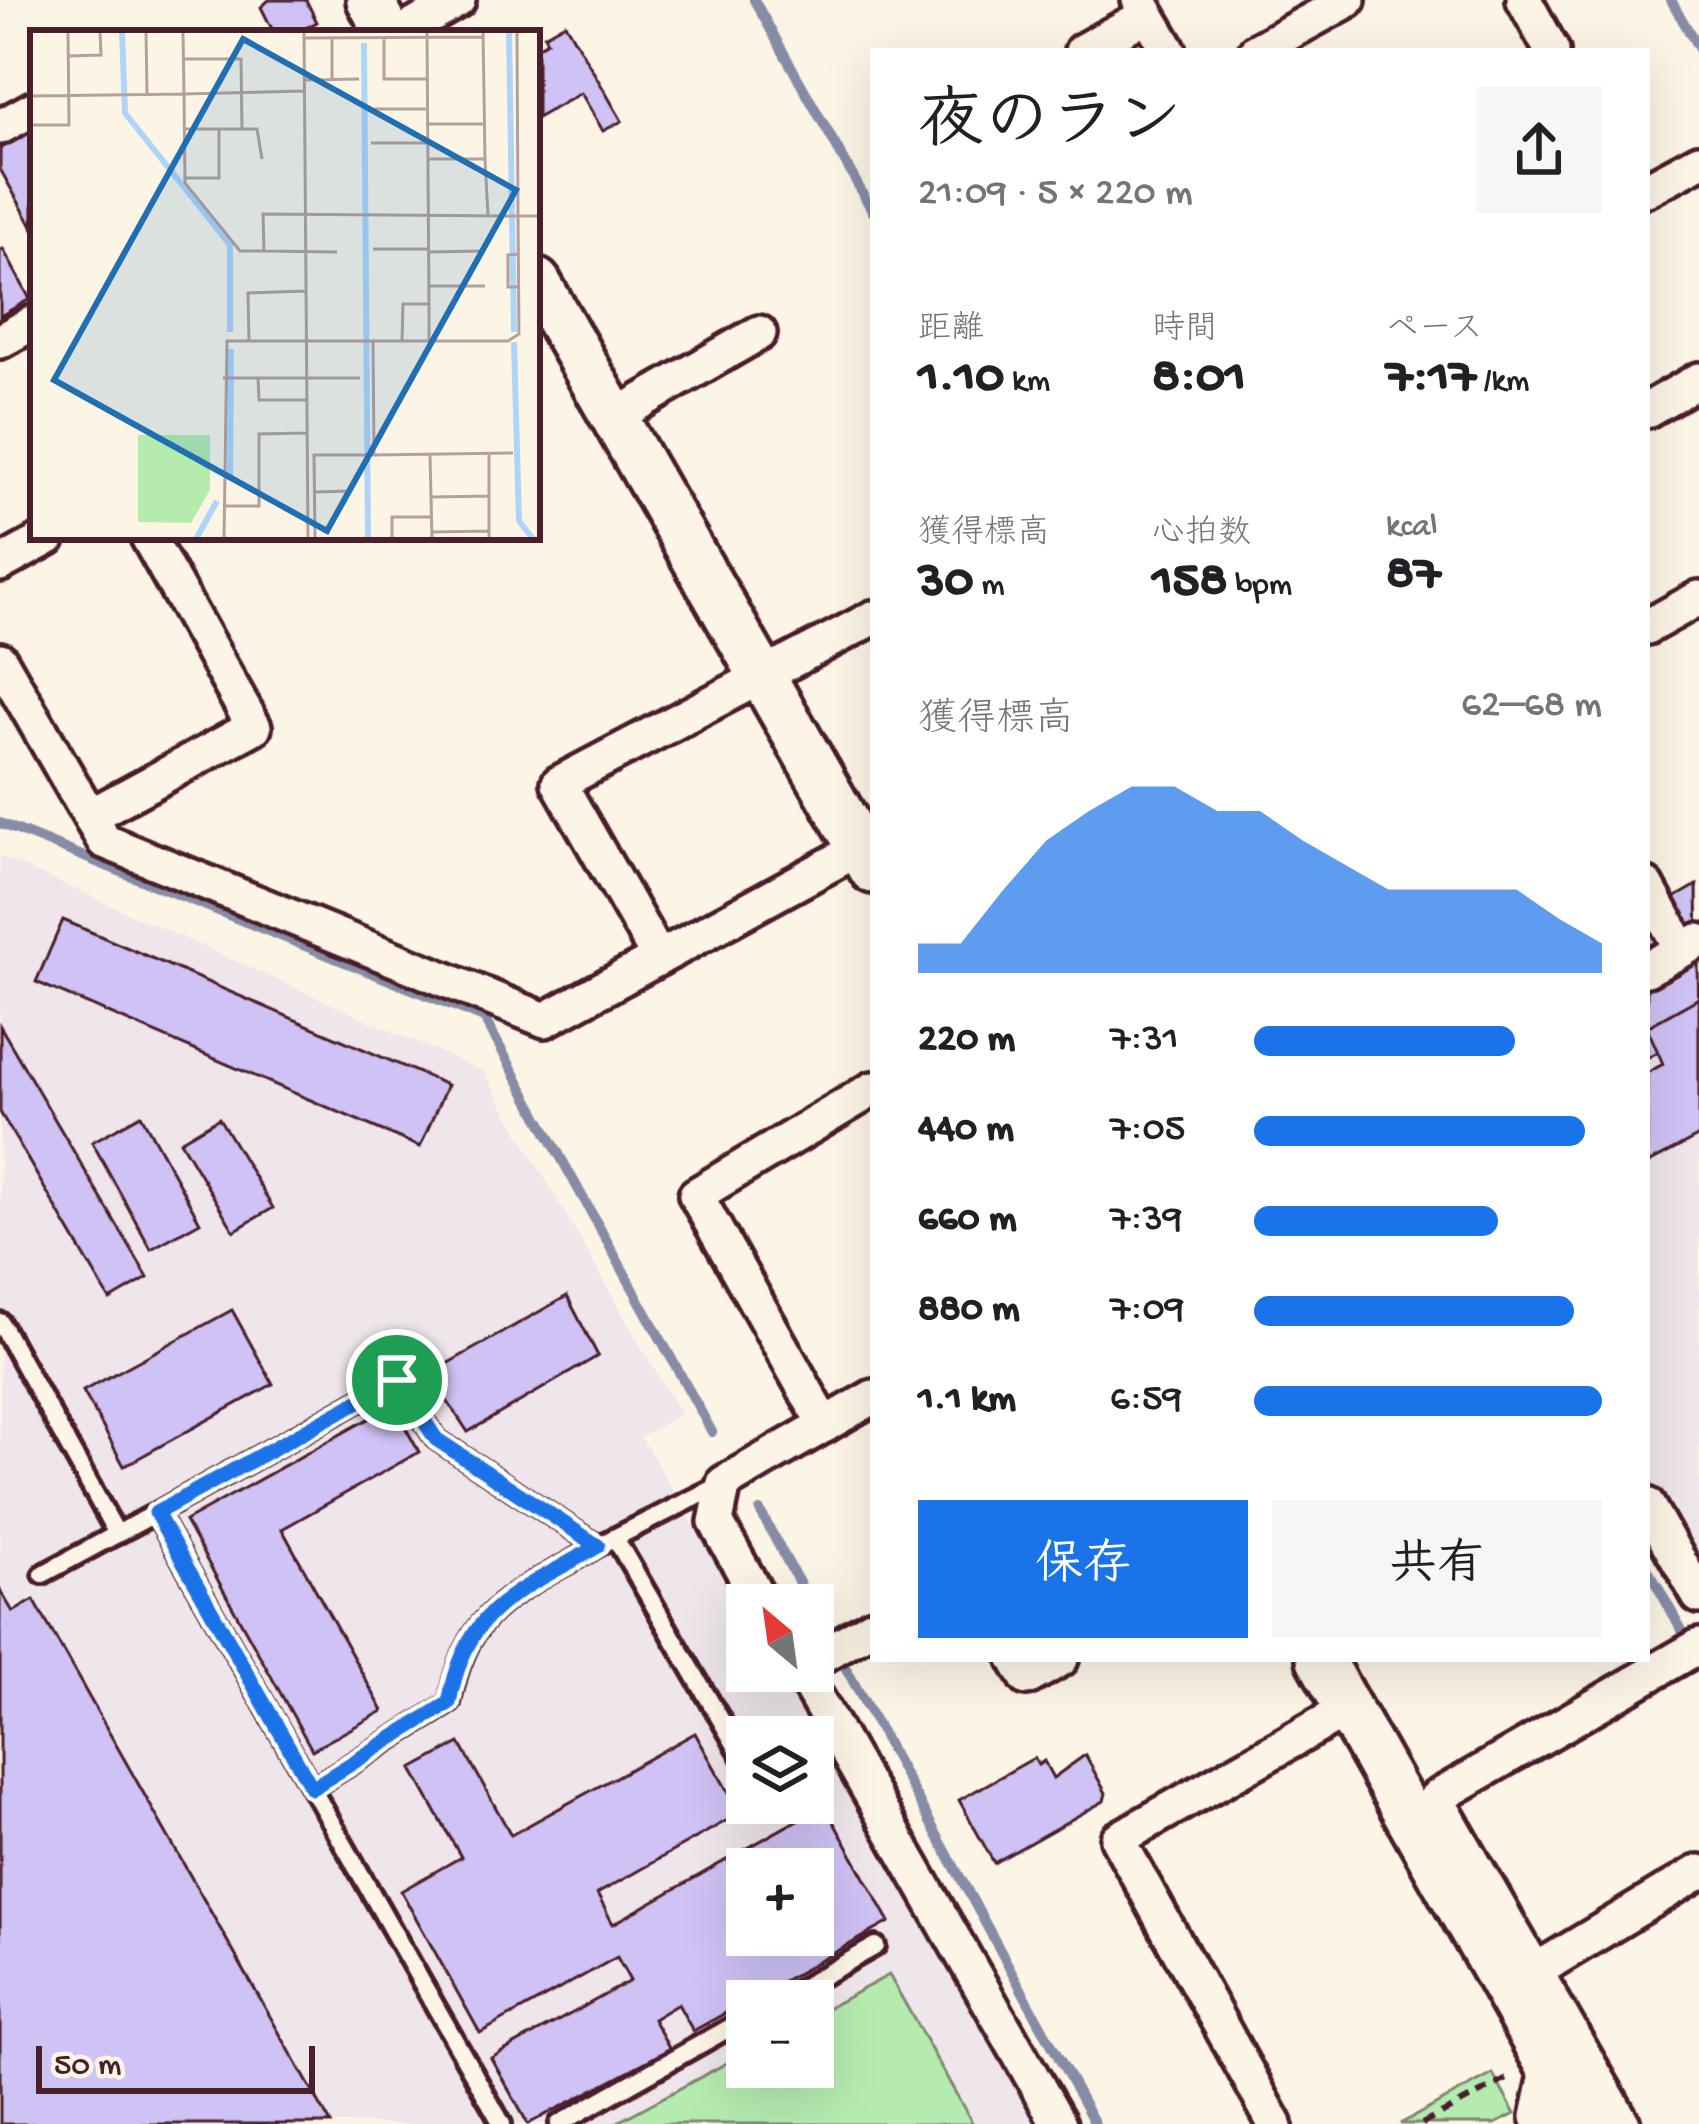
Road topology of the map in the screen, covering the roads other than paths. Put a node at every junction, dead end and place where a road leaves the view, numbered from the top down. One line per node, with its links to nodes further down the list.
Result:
1 (370, 0): 6 (street)
2 (458, 0): 7 (street)
3 (1348, 0): 10 (street)
4 (1524, 0): 11 (street)
5 (1143, 8): 8 (street); 9 (street)
6 (386, 30)
7 (406, 30)
8 (1086, 48)
9 (1167, 48)
10 (1261, 48)
11 (1550, 48)
12 (30, 111): 13 (street)
13 (0, 127)
14 (1699, 160): 15 (street)
15 (1650, 187)
16 (540, 287): 22 (street)
17 (30, 324): 19 (street)
18 (759, 333): 22 (street)
19 (0, 341)
20 (1699, 380): 21 (street)
21 (1650, 408)
22 (616, 416): 30 (street)
23 (44, 540): 25 (street)
24 (150, 540): 31 (street)
25 (0, 564)
26 (1699, 598): 28 (street)
27 (870, 620): 30 (street)
28 (1650, 625)
29 (0, 660): 31 (street)
30 (765, 678): 32 (street); 35 (street)
31 (90, 816): 35 (street)
32 (869, 853): 35 (street)
33 (1650, 890): 34 (street)
34 (1690, 945): 36 (street)
35 (658, 958)
36 (1650, 967)
37 (870, 1091): 40 (street)
38 (0, 1322): 44 (lane)
39 (870, 1399): 40 (street)
40 (825, 1424): 41 (street)
41 (724, 1483): 45 (lane); 47 (street)
42 (1650, 1509): 48 (street)
43 (156, 1513): 44 (lane); 45 (lane); 56 (lane)
44 (117, 1534): 46 (lane)
45 (607, 1542): 55 (lane); 56 (lane)
46 (43, 1574)
47 (750, 1584)
48 (1699, 1596)
49 (1690, 1651): 59 (street)
50 (834, 1657): 65 (street)
51 (1018, 1662): 52 (street)
52 (1056, 1662)
53 (1322, 1662): 54 (street)
54 (1348, 1709): 62 (street); 66 (street)
55 (726, 1732)
56 (312, 1788): 63 (lane)
57 (1699, 1872): 59 (street)
58 (876, 1946): 60 (lane)
59 (1535, 1971): 69 (street)
60 (815, 1980)
61 (726, 2030): 64 (lane)
62 (1549, 2065): 67 (street); 68 (street)
63 (502, 2124)
64 (559, 2124)
65 (1060, 2124)
66 (1275, 2124)
67 (1541, 2124)
68 (1582, 2124)
69 (1623, 2124)

